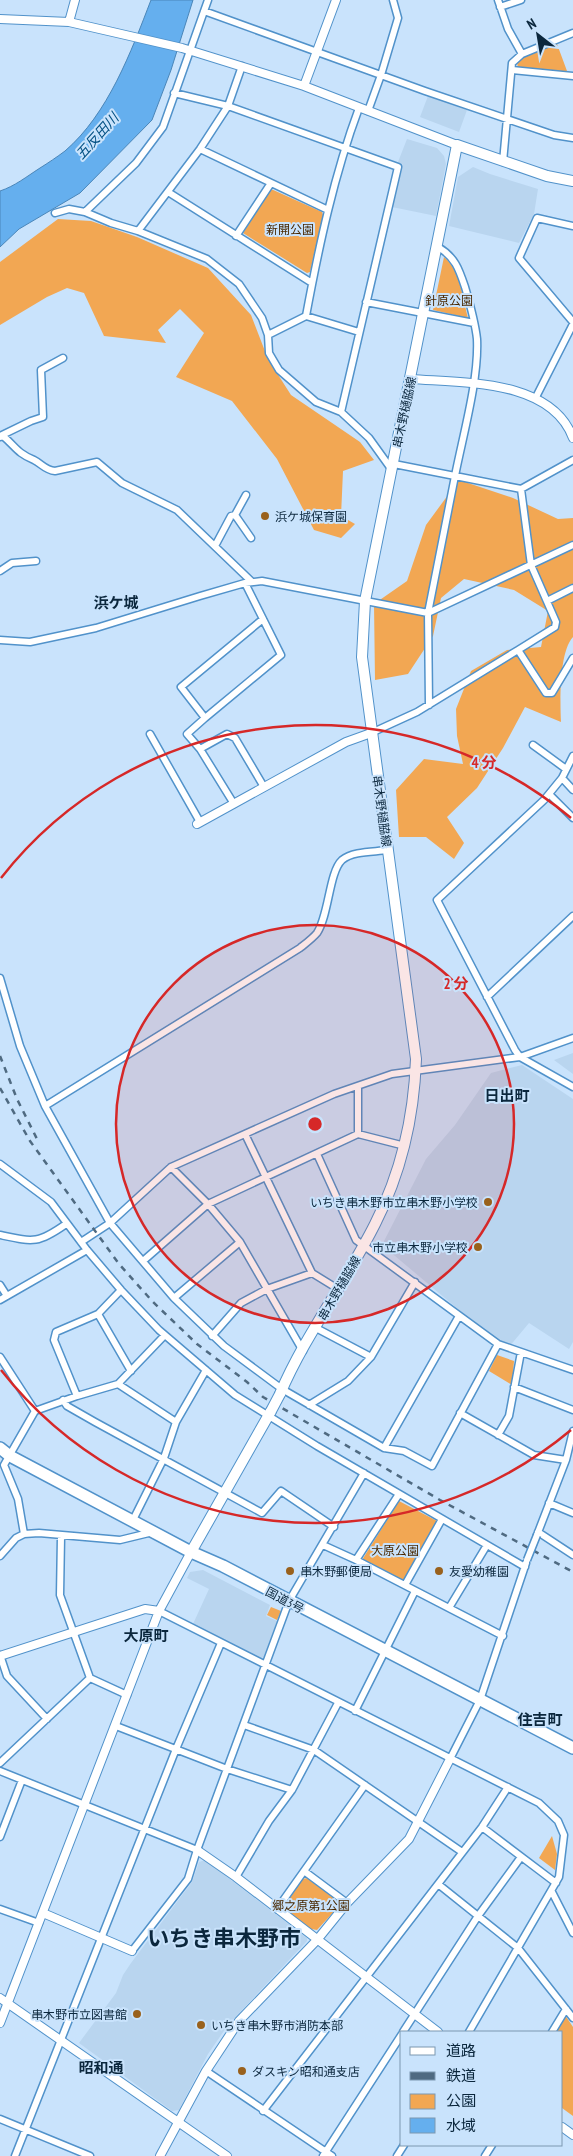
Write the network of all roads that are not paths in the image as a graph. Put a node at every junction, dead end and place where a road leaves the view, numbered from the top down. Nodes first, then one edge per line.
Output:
1 (75, 0) edge
2 (208, 0) edge
3 (336, 0) edge
4 (392, 0) edge
5 (521, 0) edge
6 (499, 4) edge
7 (204, 11) junction
8 (0, 19) edge
9 (68, 22) junction
10 (573, 33) edge
11 (186, 49) junction
12 (316, 52) junction
13 (522, 54) junction
14 (242, 66) junction
15 (512, 70) junction
16 (382, 75) junction
17 (573, 76) edge
18 (304, 86) junction
19 (174, 93) junction
20 (228, 106) junction
21 (359, 108) junction
22 (368, 111) junction
23 (508, 119) junction
24 (573, 138) edge
25 (458, 145) junction
26 (344, 148) junction
27 (200, 149) junction
28 (503, 162) junction
29 (573, 181) edge
30 (271, 183) junction
31 (168, 192) junction
32 (328, 210) junction
33 (85, 212) junction
34 (55, 213) dead end
35 (573, 226) edge
36 (138, 231) junction
37 (236, 236) junction
38 (438, 247) junction
39 (312, 283) junction
40 (366, 302) junction
41 (425, 313) junction
42 (306, 316) junction
43 (474, 323) junction
44 (573, 323) edge
45 (359, 332) junction
46 (268, 335) junction
47 (570, 339) edge
48 (63, 358) dead end
49 (411, 379) junction
50 (473, 384) junction
51 (536, 397) junction
52 (341, 412) junction
53 (0, 437) edge
54 (573, 438) edge
55 (573, 460) edge
56 (393, 467) junction
57 (455, 476) junction
58 (521, 489) junction
59 (246, 495) dead end
60 (235, 515) junction
61 (251, 538) dead end
62 (573, 545) edge
63 (216, 546) junction
64 (36, 561) dead end
65 (531, 565) junction
66 (0, 571) edge
67 (248, 582) junction
68 (573, 588) edge
69 (365, 601) junction
70 (547, 601) junction
71 (428, 613) junction
72 (262, 619) junction
73 (0, 640) edge
74 (518, 650) junction
75 (573, 658) edge
76 (429, 705) junction
77 (205, 718) junction
78 (371, 732) junction
79 (150, 734) dead end
80 (533, 745) dead end
81 (200, 749) junction
82 (573, 756) edge
83 (566, 770) junction
84 (562, 778) junction
85 (264, 787) junction
86 (573, 790) edge
87 (549, 794) junction
88 (234, 804) junction
89 (573, 818) edge
90 (199, 823) joint
91 (387, 850) junction
92 (573, 916) edge
93 (0, 978) edge
94 (487, 997) junction
95 (573, 1038) edge
96 (520, 1057) junction
97 (416, 1070) junction
98 (358, 1086) junction
99 (573, 1087) edge
100 (45, 1106) junction
101 (245, 1134) junction
102 (358, 1134) junction
103 (405, 1146) junction
104 (317, 1154) junction
105 (0, 1164) edge
106 (172, 1167) junction
107 (265, 1177) junction
108 (208, 1204) junction
109 (110, 1222) junction
110 (66, 1224) junction
111 (0, 1235) edge
112 (81, 1242) junction
113 (240, 1242) junction
114 (364, 1244) junction
115 (87, 1250) junction
116 (143, 1261) junction
117 (312, 1273) junction
118 (415, 1282) junction
119 (0, 1284) edge
120 (267, 1289) junction
121 (338, 1289) junction
122 (121, 1290) junction
123 (6, 1296) junction
124 (174, 1298) junction
125 (0, 1300) edge
126 (98, 1314) junction
127 (459, 1316) junction
128 (316, 1328) junction
129 (164, 1336) junction
130 (212, 1336) junction
131 (498, 1344) junction
132 (303, 1351) junction
133 (521, 1352) junction
134 (0, 1357) edge
135 (371, 1358) junction
136 (131, 1370) junction
137 (206, 1370) junction
138 (573, 1370) edge
139 (118, 1384) junction
140 (514, 1387) junction
141 (281, 1392) junction
142 (77, 1396) junction
143 (63, 1400) junction
144 (309, 1405) junction
145 (573, 1410) edge
146 (35, 1411) junction
147 (460, 1413) junction
148 (270, 1414) junction
149 (176, 1422) junction
150 (573, 1431) edge
151 (498, 1435) junction
152 (0, 1448) edge
153 (384, 1448) junction
154 (164, 1458) junction
155 (566, 1460) junction
156 (5, 1463) edge
157 (364, 1473) junction
158 (225, 1493) junction
159 (399, 1494) junction
160 (549, 1503) junction
161 (573, 1513) edge
162 (442, 1519) junction
163 (133, 1520) junction
164 (334, 1527) junction
165 (154, 1532) junction
166 (537, 1533) junction
167 (24, 1534) junction
168 (61, 1537) junction
169 (323, 1545) junction
170 (487, 1545) junction
171 (191, 1552) junction
172 (0, 1554) edge
173 (573, 1555) edge
174 (356, 1560) junction
175 (526, 1563) junction
176 (405, 1586) junction
177 (415, 1590) junction
178 (289, 1601) junction
179 (449, 1608) junction
180 (159, 1611) junction
181 (73, 1632) junction
182 (503, 1636) junction
183 (221, 1643) junction
184 (384, 1652) junction
185 (0, 1655) edge
186 (265, 1665) junction
187 (90, 1678) junction
188 (127, 1694) junction
189 (480, 1700) junction
190 (338, 1703) junction
191 (355, 1711) junction
192 (46, 1719) junction
193 (244, 1725) junction
194 (116, 1726) junction
195 (573, 1748) edge
196 (176, 1749) junction
197 (314, 1750) junction
198 (450, 1759) junction
199 (0, 1763) edge
200 (227, 1769) junction
201 (0, 1771) edge
202 (22, 1780) junction
203 (366, 1785) junction
204 (508, 1787) junction
205 (292, 1790) junction
206 (84, 1805) junction
207 (418, 1820) junction
208 (482, 1827) junction
209 (145, 1830) junction
210 (0, 1837) edge
211 (197, 1850) junction
212 (462, 1852) junction
213 (521, 1857) junction
214 (304, 1872) junction
215 (236, 1877) junction
216 (556, 1883) junction
217 (438, 1884) junction
218 (552, 1892) junction
219 (348, 1903) junction
220 (0, 1909) edge
221 (277, 1909) junction
222 (43, 1913) junction
223 (478, 1916) junction
224 (39, 1923) junction
225 (573, 1933) edge
226 (101, 1938) junction
227 (317, 1940) junction
228 (518, 1948) junction
229 (132, 1951) joint
230 (366, 1977) junction
231 (0, 1998) edge
232 (8, 2003) junction
233 (566, 2009) junction
234 (415, 2014) junction
235 (573, 2018) edge
236 (0, 2023) edge
237 (403, 2031) edge
238 (437, 2031) edge
239 (470, 2031) edge
240 (553, 2031) edge
241 (400, 2036) edge
242 (62, 2040) junction
243 (206, 2071) junction
244 (263, 2111) junction
245 (0, 2119) edge
246 (177, 2122) junction
247 (26, 2129) junction
248 (78, 2154) edge
249 (324, 2154) edge
250 (15, 2156) edge
251 (90, 2156) edge
252 (160, 2156) edge
253 (227, 2156) edge
254 (332, 2156) edge

1 - 9 street
2 - 7 street
3 - 12 street
4 - 16 street
5 - 6 street
6 - 13 street
7 - 11 street
7 - 12 street
8 - 9 street
9 - 11 street
10 - 13 street
11 - 14 street
11 - 19 street
12 - 16 street
12 - 18 street
13 - 15 street
14 - 18 street
14 - 20 street
15 - 17 street
15 - 23 street
16 - 22 street
16 - 23 street
18 - 21 street
19 - 20 street
19 - 33 street
20 - 26 street
20 - 27 street
21 - 22 street
21 - 26 street
22 - 25 street
23 - 24 street
23 - 28 street
25 - 28 main road
25 - 38 main road, 串木野樋脇線
26 - 32 street
26 - 40 street
27 - 30 street
27 - 31 street
28 - 29 main road
30 - 32 street
30 - 37 street
31 - 36 street
31 - 37 street
32 - 39 street
33 - 34 street
33 - 36 street
35 - 44 street
36 - 46 street
37 - 39 street
38 - 41 main road, 串木野樋脇線
38 - 43 street
39 - 42 street
40 - 41 street
40 - 45 street
41 - 43 street
41 - 49 main road, 串木野樋脇線
42 - 45 street
42 - 46 street
43 - 50 street
44 - 47 street
45 - 52 street
46 - 52 street
47 - 51 street
48 - 53 street
49 - 50 street
49 - 56 main road, 串木野樋脇線
50 - 51 street
50 - 57 street
51 - 54 street
52 - 56 street
53 - 63 street
55 - 58 street
56 - 57 street
56 - 69 main road, 串木野樋脇線
57 - 58 street
57 - 71 street
58 - 65 street
59 - 60 street
60 - 61 street
60 - 63 street
62 - 65 street
63 - 67 street
64 - 66 street
65 - 70 street
65 - 71 street
67 - 69 street
67 - 72 street
67 - 73 street
68 - 70 street
69 - 71 street
69 - 78 main road, 串木野樋脇線
70 - 74 street
71 - 76 street
72 - 77 street
72 - 77 street
74 - 75 street
74 - 76 street
76 - 78 street
77 - 81 street
78 - 85 street
78 - 91 main road, 串木野樋脇線
79 - 90 street
80 - 83 street
81 - 85 street
81 - 88 street
82 - 83 street
83 - 84 street
84 - 86 street
84 - 87 street
85 - 88 street
87 - 89 street
87 - 94 street
88 - 90 street
91 - 97 main road, 串木野樋脇線
91 - 100 street
92 - 94 street
93 - 100 street
94 - 96 street
95 - 96 street
96 - 97 street
96 - 99 street
97 - 98 street
97 - 103 main road, 串木野樋脇線
98 - 101 street
98 - 102 street
100 - 109 street
101 - 106 street
101 - 107 street
102 - 103 street
102 - 104 street
103 - 114 main road, 串木野樋脇線
104 - 107 street
104 - 114 street
105 - 110 street
106 - 108 street
106 - 109 street
107 - 108 street
107 - 117 street
108 - 113 street
108 - 116 street
109 - 112 street
109 - 116 street
110 - 111 street
110 - 112 street
112 - 115 street
113 - 120 street
113 - 124 street
114 - 118 street
114 - 121 main road, 串木野樋脇線
115 - 122 street
115 - 123 street
116 - 124 street
117 - 120 street
117 - 121 street
118 - 127 street
118 - 135 street
119 - 123 street
120 - 130 street
120 - 132 street
121 - 128 main road, 串木野樋脇線
122 - 126 street
122 - 129 street
123 - 125 street
124 - 130 street
126 - 136 street
126 - 142 street
127 - 131 street
127 - 153 street
128 - 132 main road, 串木野樋脇線
128 - 135 street
129 - 136 street
129 - 137 street
130 - 141 street
131 - 133 street
131 - 147 street
132 - 141 main road, 串木野樋脇線
133 - 138 street
133 - 140 street
134 - 146 street
135 - 144 street
136 - 139 street
137 - 148 street
137 - 149 street
139 - 142 street
139 - 149 street
140 - 145 street
140 - 151 street
141 - 144 street
141 - 148 main road, 串木野樋脇線, bridge
142 - 143 street
143 - 146 street
143 - 154 street
144 - 153 street
146 - 156 street
147 - 151 street
147 - 153 street
148 - 157 street
148 - 158 main road, 串木野樋脇線
149 - 154 street
150 - 155 street
151 - 155 street
152 - 156 highway, 国道3号
154 - 158 street
154 - 163 street
155 - 160 street
156 - 163 highway, 国道3号
156 - 167 street
157 - 159 street
157 - 164 street
158 - 164 street
158 - 171 main road, 串木野樋脇線
159 - 162 street
159 - 174 street
160 - 161 street
160 - 166 street
162 - 170 street
162 - 176 street
163 - 165 highway, 国道3号
164 - 169 street
165 - 168 street
165 - 171 highway, 国道3号
166 - 173 street
166 - 175 street, bridge
167 - 168 street
167 - 172 street
168 - 181 street
169 - 174 street
169 - 178 street
170 - 175 street
170 - 179 street
171 - 178 highway, 国道3号
171 - 180 street
174 - 176 street
175 - 182 street
176 - 177 street
177 - 179 street
177 - 184 street
178 - 184 highway, 国道3号
178 - 186 street
179 - 182 street
180 - 181 street
180 - 183 street
180 - 188 street
181 - 185 street
181 - 187 street
182 - 189 street
183 - 186 street
183 - 196 street
184 - 189 highway, 国道3号
184 - 191 street
185 - 192 street
186 - 190 street
186 - 193 street
187 - 188 street
187 - 192 street
188 - 194 street
189 - 195 highway, 国道3号
189 - 198 street
190 - 191 street
190 - 197 street
191 - 198 street
192 - 199 street
193 - 197 street
193 - 200 street
194 - 196 street
194 - 206 street
196 - 200 street
196 - 209 street
197 - 203 street
197 - 205 street
198 - 204 street
198 - 207 street
200 - 205 street
200 - 211 street
201 - 202 street
202 - 206 street
202 - 210 street
203 - 207 street
203 - 214 street
204 - 208 street
204 - 216 street
205 - 215 street
206 - 209 street
206 - 222 street
207 - 212 street
207 - 219 street
208 - 212 street
208 - 213 street
209 - 211 street
209 - 226 street
211 - 215 street
211 - 229 street
212 - 217 street
213 - 216 street
213 - 223 street
214 - 219 street
214 - 221 street
215 - 221 street
216 - 218 street
217 - 223 street
217 - 230 street
218 - 225 street
218 - 228 street
219 - 227 street
220 - 224 street
221 - 227 street
222 - 224 street
222 - 226 street
223 - 228 street
223 - 234 street
224 - 232 street
226 - 229 street
226 - 242 street
227 - 230 street
227 - 243 street
228 - 233 street
228 - 239 street
230 - 234 street
230 - 244 street
231 - 232 street
232 - 236 street
232 - 242 street
233 - 235 street
233 - 240 street
234 - 237 street
234 - 238 street
241 - 249 street
242 - 246 street
242 - 247 street
243 - 244 street
243 - 246 street
244 - 249 street
245 - 247 street
246 - 252 street
246 - 253 street
247 - 248 street
247 - 250 street
248 - 251 street
249 - 254 street

